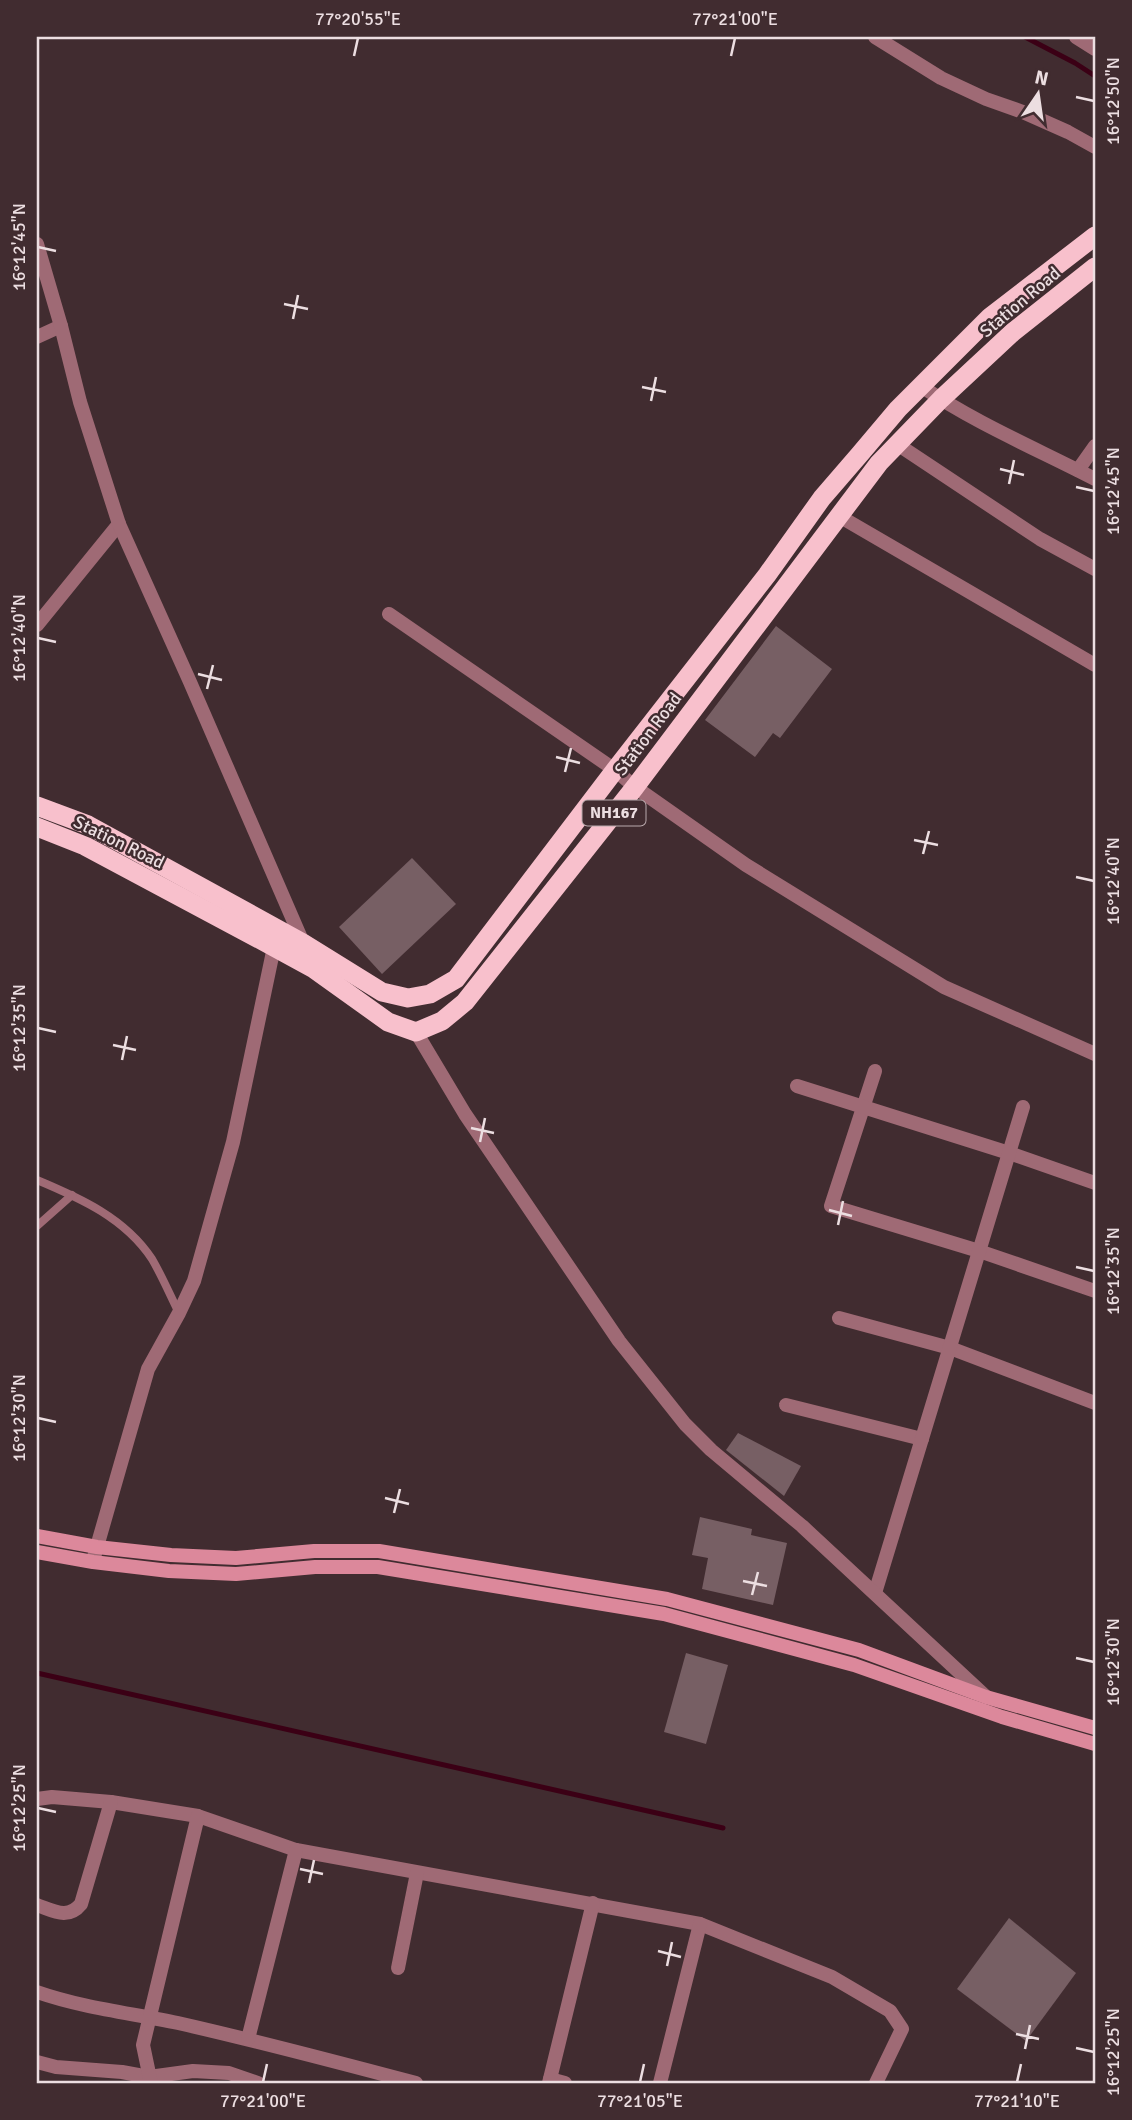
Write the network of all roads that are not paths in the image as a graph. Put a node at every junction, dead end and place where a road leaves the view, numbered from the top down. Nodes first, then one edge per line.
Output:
1 (875, 37) edge
2 (1076, 37) edge
3 (1095, 48) edge
4 (1095, 147) edge
5 (1095, 236) edge
6 (37, 244) edge
7 (1095, 267) edge
8 (61, 326) junction
9 (37, 337) edge
10 (921, 386) junction
11 (941, 399) junction
12 (897, 444) junction
13 (1095, 446) edge
14 (1078, 470) junction
15 (1095, 479) edge
16 (839, 516) junction
17 (119, 524) junction
18 (1095, 569) edge
19 (389, 614) dead end
20 (37, 625) edge
21 (1095, 665) edge
22 (615, 770) junction
23 (635, 787) junction
24 (37, 806) edge
25 (37, 827) edge
26 (303, 943) junction
27 (274, 947) junction
28 (314, 969) junction
29 (416, 1032) junction
30 (1095, 1054) edge
31 (875, 1071) dead end
32 (797, 1086) dead end
33 (863, 1106) junction
34 (1023, 1107) dead end
35 (1009, 1153) junction
36 (37, 1180) edge
37 (1095, 1183) edge
38 (72, 1195) junction
39 (37, 1226) edge
40 (979, 1251) junction
41 (1095, 1291) edge
42 (179, 1313) junction
43 (839, 1318) dead end
44 (950, 1348) junction
45 (1095, 1403) edge
46 (786, 1405) dead end
47 (922, 1439) junction
48 (37, 1536) edge
49 (97, 1547) junction
50 (314, 1551) junction
51 (37, 1552) edge
52 (93, 1562) junction
53 (315, 1567) junction
54 (875, 1593) junction
55 (986, 1697) junction
56 (1002, 1717) junction
57 (1093, 1729) edge
58 (1095, 1744) edge
59 (37, 1799) edge
60 (111, 1802) junction
61 (198, 1816) junction
62 (296, 1850) junction
63 (417, 1873) junction
64 (593, 1903) junction
65 (37, 1905) edge
66 (700, 1924) junction
67 (398, 1968) dead end
68 (37, 1992) edge
69 (151, 2018) junction
70 (248, 2039) junction
71 (37, 2062) edge
72 (150, 2080) edge
73 (555, 2082) edge
74 (258, 2083) edge
75 (416, 2083) edge
76 (660, 2083) edge
77 (876, 2083) edge

1 - 4 street
2 - 3 street
5 - 10 highway, Station Road / NH167
6 - 8 street
7 - 11 highway, Station Road / NH167
8 - 9 street
8 - 17 street
10 - 11 street
10 - 22 highway, Station Road / NH167
11 - 12 highway, Station Road / NH167
11 - 14 street
12 - 16 highway, Station Road / NH167
12 - 18 street
13 - 14 street
14 - 15 street
16 - 21 street
16 - 23 highway, Station Road / NH167
17 - 20 street
17 - 26 street
19 - 22 street
22 - 23 street
22 - 26 highway, Station Road / NH167
23 - 29 highway, Station Road / NH167
23 - 30 street
24 - 26 highway, Station Road / NH167
25 - 27 highway, Station Road
26 - 28 street
27 - 28 highway, Station Road
27 - 42 street
28 - 29 highway, Station Road
29 - 54 street
31 - 33 street
32 - 33 street
33 - 35 street
33 - 40 street
34 - 35 street
35 - 37 street
35 - 40 street
36 - 38 lane
38 - 39 lane
38 - 42 lane
40 - 41 street
40 - 44 street
42 - 49 street
43 - 44 street
44 - 45 street
44 - 47 street
46 - 47 street
47 - 54 street
48 - 49 main road
49 - 50 main road
49 - 52 street
50 - 53 main road
50 - 55 main road
51 - 52 main road
52 - 53 main road
53 - 56 main road
54 - 55 street
55 - 56 street
55 - 57 main road
56 - 58 main road
59 - 60 street
60 - 61 street
60 - 65 street
61 - 62 street
61 - 69 street
62 - 63 street
62 - 70 street
63 - 64 street
63 - 67 street
64 - 66 street
64 - 73 street
66 - 76 street
66 - 77 street
68 - 69 street
69 - 70 street
69 - 72 street
70 - 75 street
71 - 72 street
72 - 74 street

